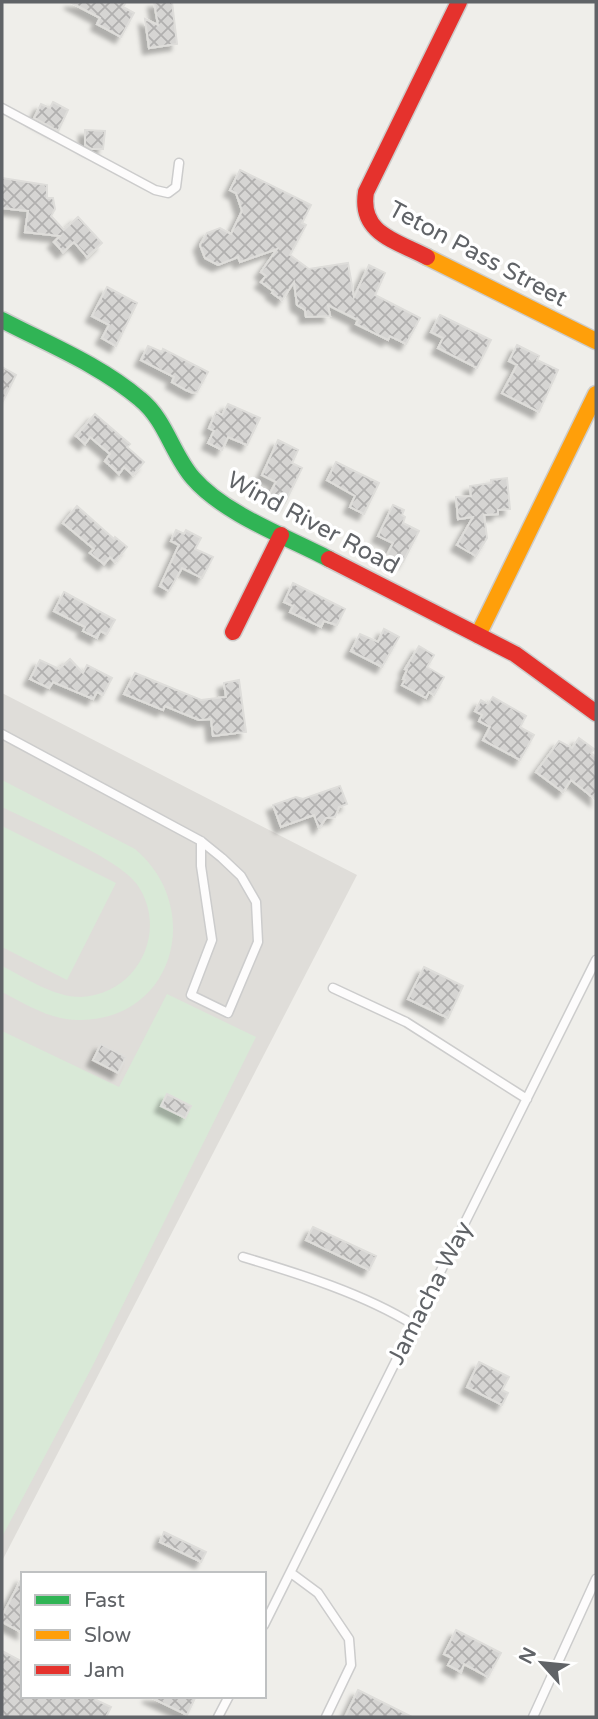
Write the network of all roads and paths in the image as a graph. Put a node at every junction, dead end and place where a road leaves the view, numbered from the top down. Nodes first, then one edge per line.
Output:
1 (459, 2) edge
2 (2, 108) edge
3 (179, 163) dead end
4 (2, 320) edge
5 (596, 341) edge
6 (596, 394) edge
7 (281, 535) junction
8 (233, 632) dead end
9 (478, 635) junction
10 (596, 713) edge
11 (2, 734) edge
12 (201, 841) junction
13 (596, 960) edge
14 (333, 988) dead end
15 (527, 1099) junction
16 (243, 1257) dead end
17 (414, 1325) junction
18 (290, 1573) junction
19 (596, 1579) edge
20 (266, 1622) edge
21 (228, 1698) edge
22 (218, 1717) edge
23 (326, 1717) edge
24 (533, 1717) edge

1 - 5 street, Teton Pass Street
2 - 3 lane
4 - 7 street, Wind River Road
6 - 9 street
7 - 8 street
7 - 9 street, Wind River Road
9 - 10 street, Wind River Road
11 - 12 lane
12 - 12 lane
13 - 15 lane, Jamacha Way
14 - 15 lane
15 - 17 lane, Jamacha Way
16 - 17 lane
17 - 18 lane, Jamacha Way
18 - 20 lane, Jamacha Way
18 - 23 lane
19 - 24 lane
21 - 22 lane

